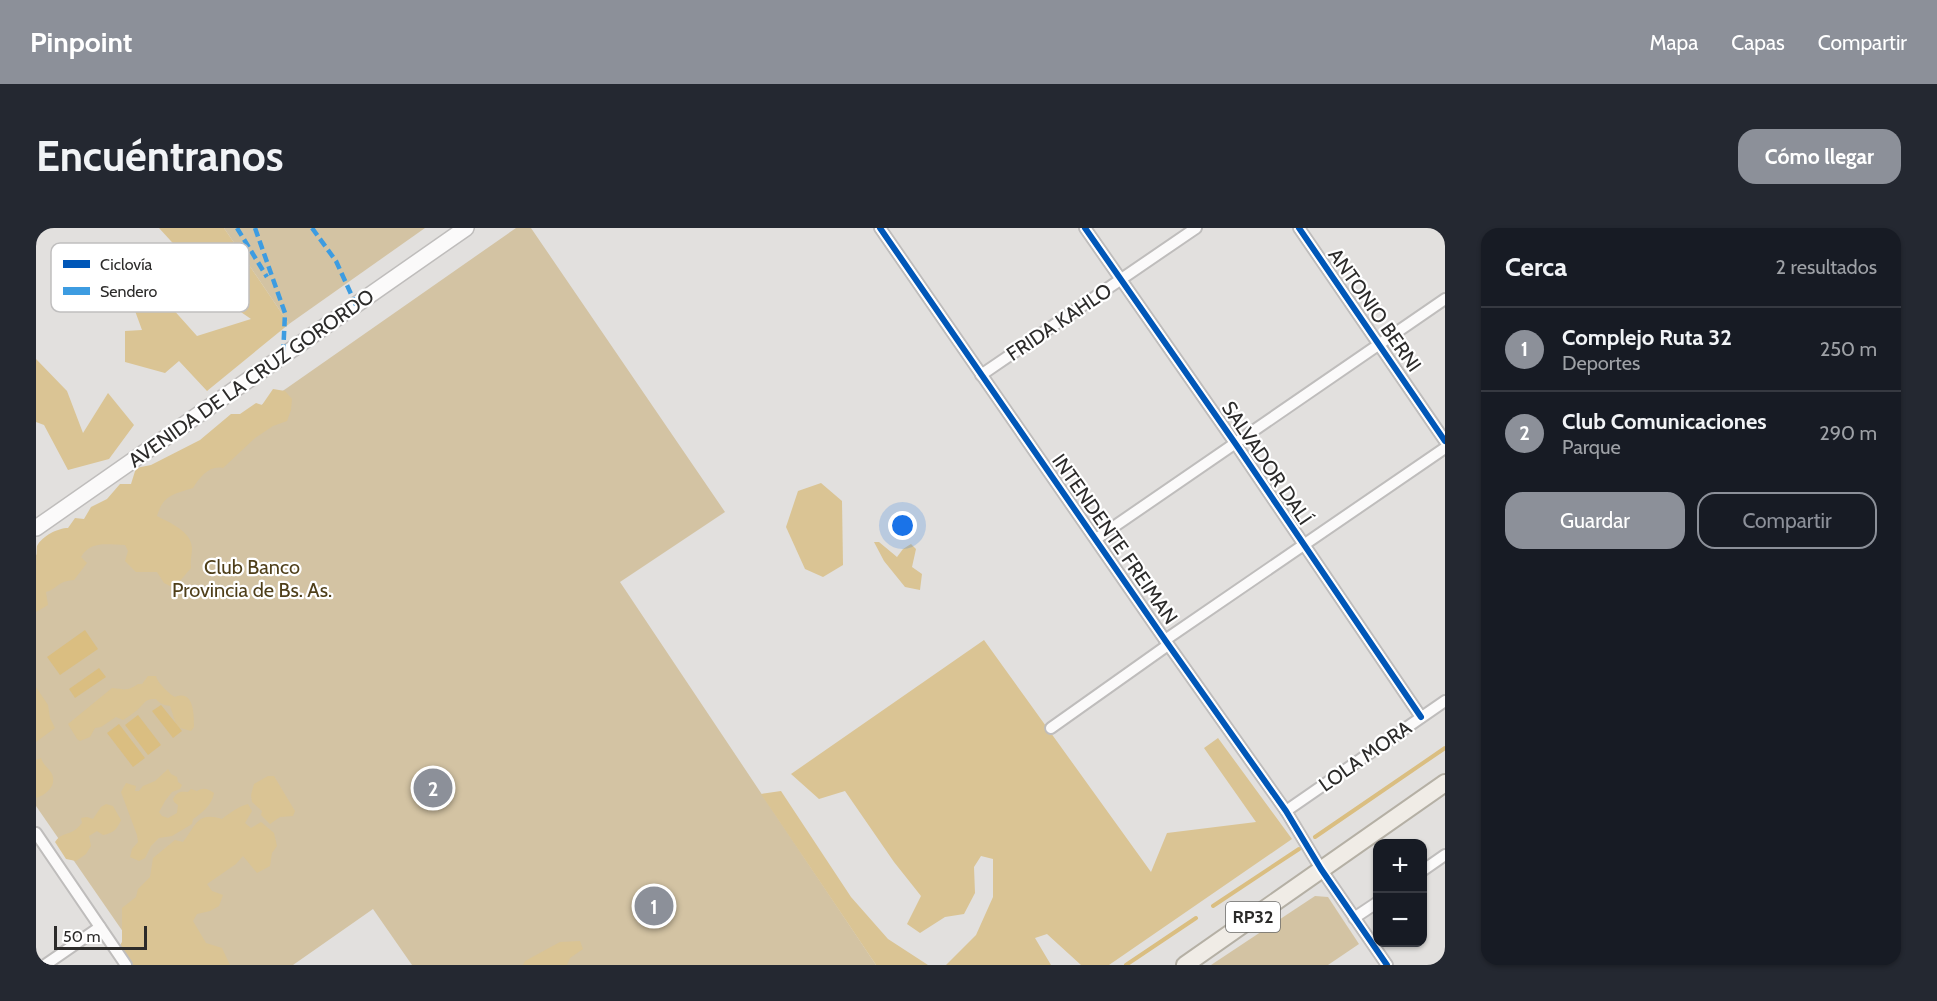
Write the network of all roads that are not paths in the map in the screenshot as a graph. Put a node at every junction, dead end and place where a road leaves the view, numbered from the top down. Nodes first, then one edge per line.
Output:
1 (466, 228) edge
2 (880, 228) edge
3 (1085, 228) edge
4 (1196, 228) edge
5 (1299, 228) edge
6 (1121, 280) junction
7 (1445, 299) edge
8 (1379, 345) junction
9 (981, 375) junction
10 (1445, 441) edge
11 (1235, 443) junction
12 (1445, 448) edge
13 (36, 528) edge
14 (1096, 538) junction
15 (1303, 545) junction
16 (1167, 642) junction
17 (1445, 701) edge
18 (1421, 717) junction
19 (1051, 728) dead end
20 (1445, 783) edge
21 (1286, 811) junction
22 (36, 833) edge
23 (1445, 855) edge
24 (1427, 868) edge
25 (1322, 869) junction
26 (1373, 905) edge
27 (1354, 918) junction
28 (100, 927) junction
29 (45, 965) edge
30 (126, 965) edge
31 (1185, 965) edge
32 (1387, 965) edge

1 - 13 main road, AVENIDA DE LA CRUZ GORORDO
2 - 9 street, INTENDENTE FREIMAN
3 - 6 street, SALVADOR DALÍ
4 - 6 street, FRIDA KAHLO
5 - 8 street, ANTONIO BERNI
6 - 9 street, FRIDA KAHLO
6 - 11 street, SALVADOR DALÍ
7 - 8 street
8 - 10 street, ANTONIO BERNI
8 - 11 street
9 - 14 street, INTENDENTE FREIMAN
11 - 14 street
11 - 15 street, SALVADOR DALÍ
12 - 15 street
14 - 16 street, INTENDENTE FREIMAN
15 - 16 street
15 - 18 street, SALVADOR DALÍ
16 - 19 street
16 - 21 street, INTENDENTE FREIMAN
17 - 18 street, LOLA MORA
18 - 21 street, LOLA MORA
20 - 25 main road, RP32
21 - 25 street, INTENDENTE FREIMAN
22 - 28 street
23 - 24 street
25 - 27 street, INTENDENTE FREIMAN
25 - 31 main road, RP32
26 - 27 street
27 - 32 street, INTENDENTE FREIMAN
28 - 29 street
28 - 30 street

